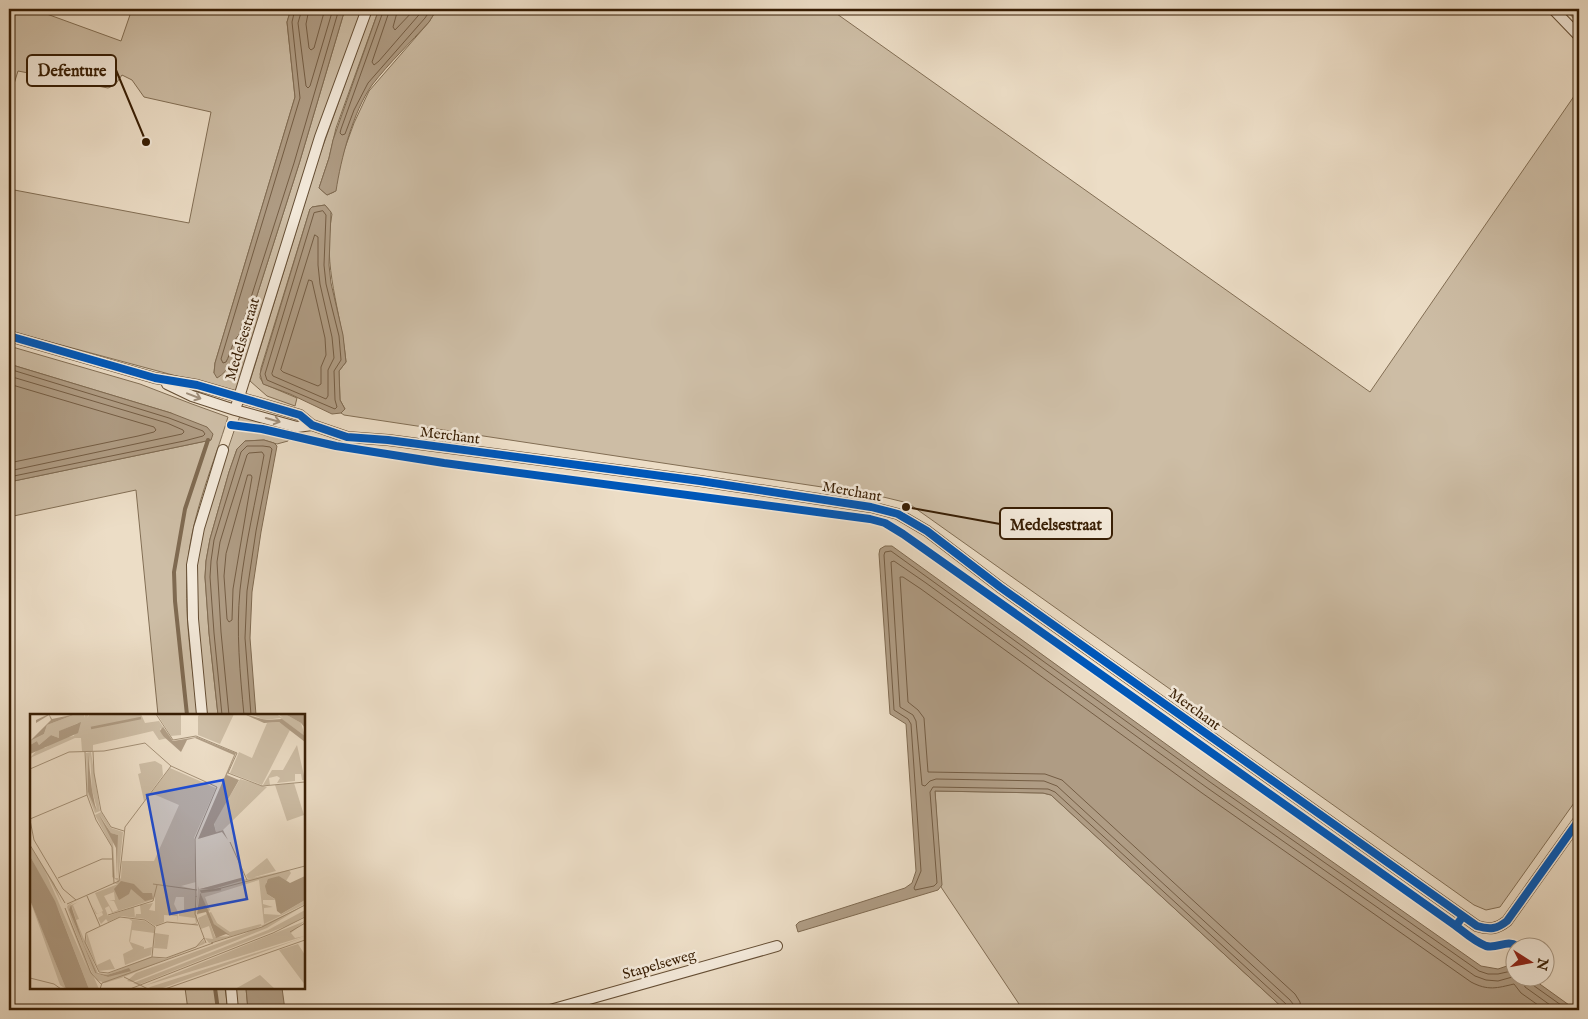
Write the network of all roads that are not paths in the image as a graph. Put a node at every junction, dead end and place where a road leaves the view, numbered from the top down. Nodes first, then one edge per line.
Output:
1 (367, 9) edge
2 (1553, 9) edge
3 (1579, 36) edge
4 (9, 336) edge
5 (155, 378) junction
6 (239, 398) junction
7 (235, 410) junction
8 (312, 425) junction
9 (223, 450) dead end
10 (202, 714) edge
11 (1579, 820) edge
12 (777, 946) dead end
13 (231, 989) edge
14 (233, 1010) edge
15 (550, 1010) edge

1 - 6 street, Medelsestraat
2 - 3 street
4 - 5 street
5 - 6 street, Merchant
5 -> 7 street, Merchant
6 - 7 street, Medelsestraat
6 - 8 street, Merchant
7 -> 8 street, Merchant
8 - 11 street, Merchant
9 - 10 street
12 - 15 street, Stapelseweg
13 - 14 street

